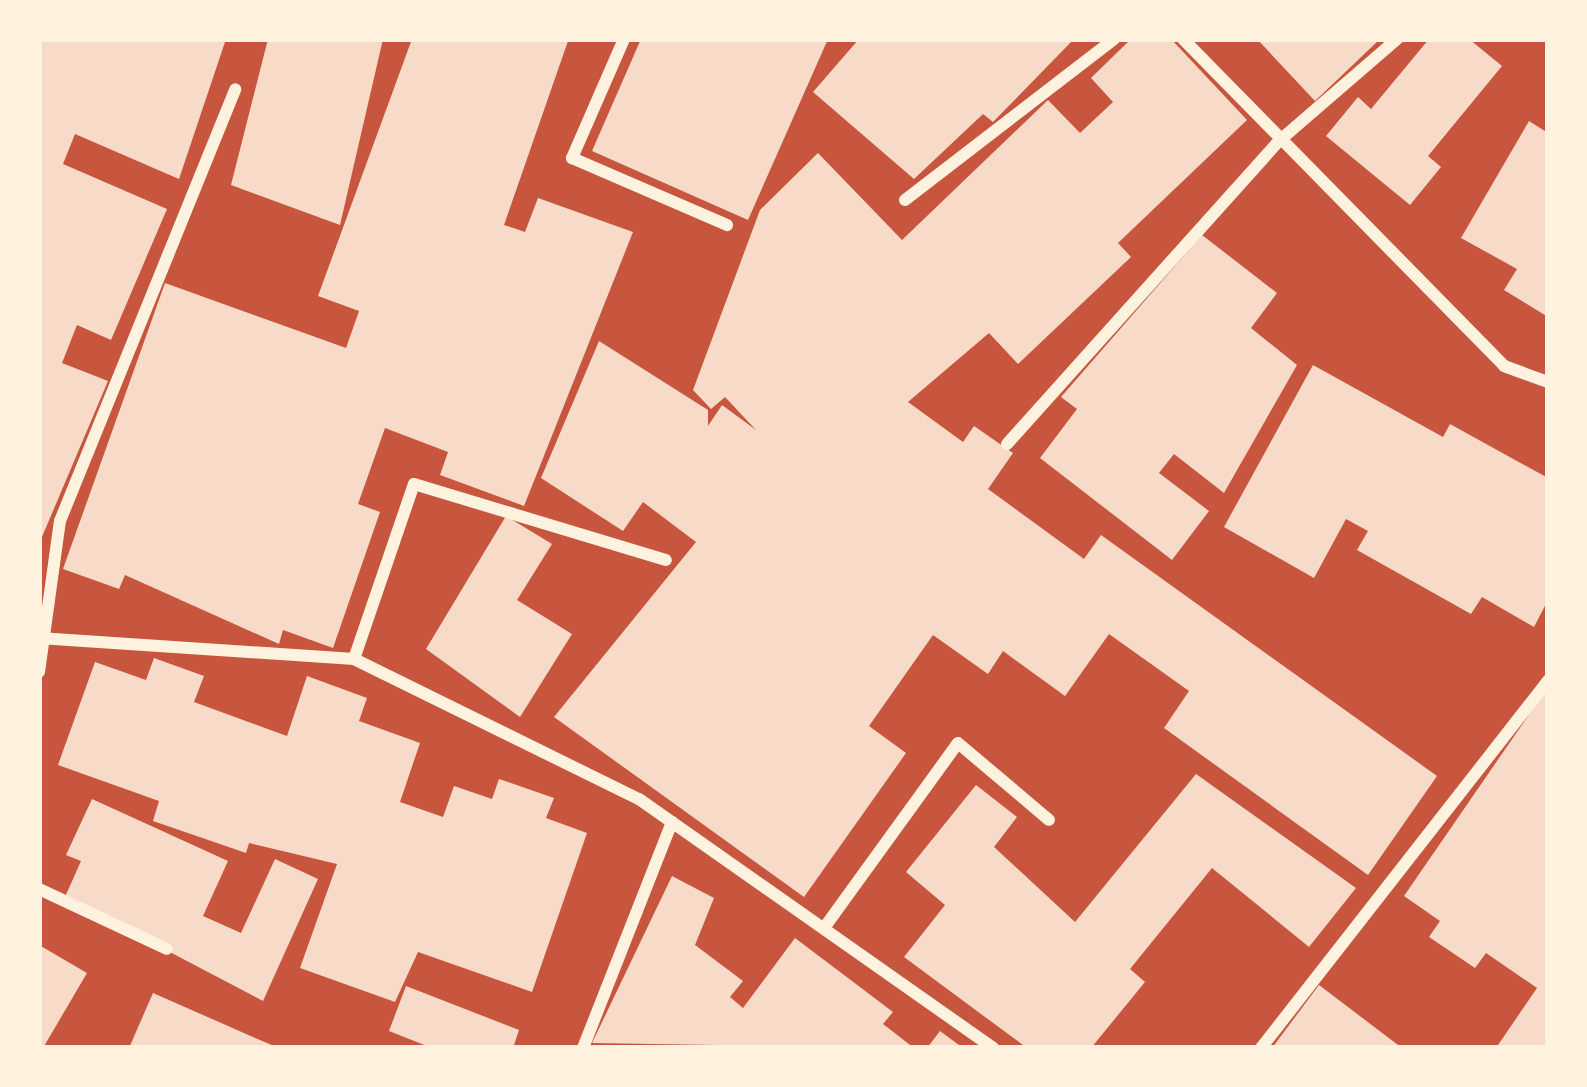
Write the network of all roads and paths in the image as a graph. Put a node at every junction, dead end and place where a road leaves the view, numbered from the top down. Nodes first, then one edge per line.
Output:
1 (624, 39) edge
2 (1114, 39) edge
3 (1183, 39) edge
4 (1397, 39) edge
5 (235, 88) dead end
6 (1279, 141) junction
7 (905, 200) dead end
8 (727, 225) dead end
9 (1548, 382) edge
10 (1007, 444) dead end
11 (666, 560) dead end
12 (44, 642) edge
13 (354, 658) junction
14 (39, 672) edge
15 (1548, 680) edge
16 (1049, 820) dead end
17 (672, 821) junction
18 (39, 889) edge
19 (824, 928) junction
20 (167, 949) dead end
21 (584, 1048) edge
22 (993, 1048) edge
23 (1261, 1048) edge

1 - 8 street
2 - 7 street
3 - 6 street
4 - 6 street
5 - 12 street
6 - 9 street
6 - 10 street
11 - 13 street
12 - 13 street
12 - 14 street
13 - 17 street
15 - 23 street
16 - 19 street
17 - 19 street
17 - 21 street
18 - 20 street
19 - 22 street

